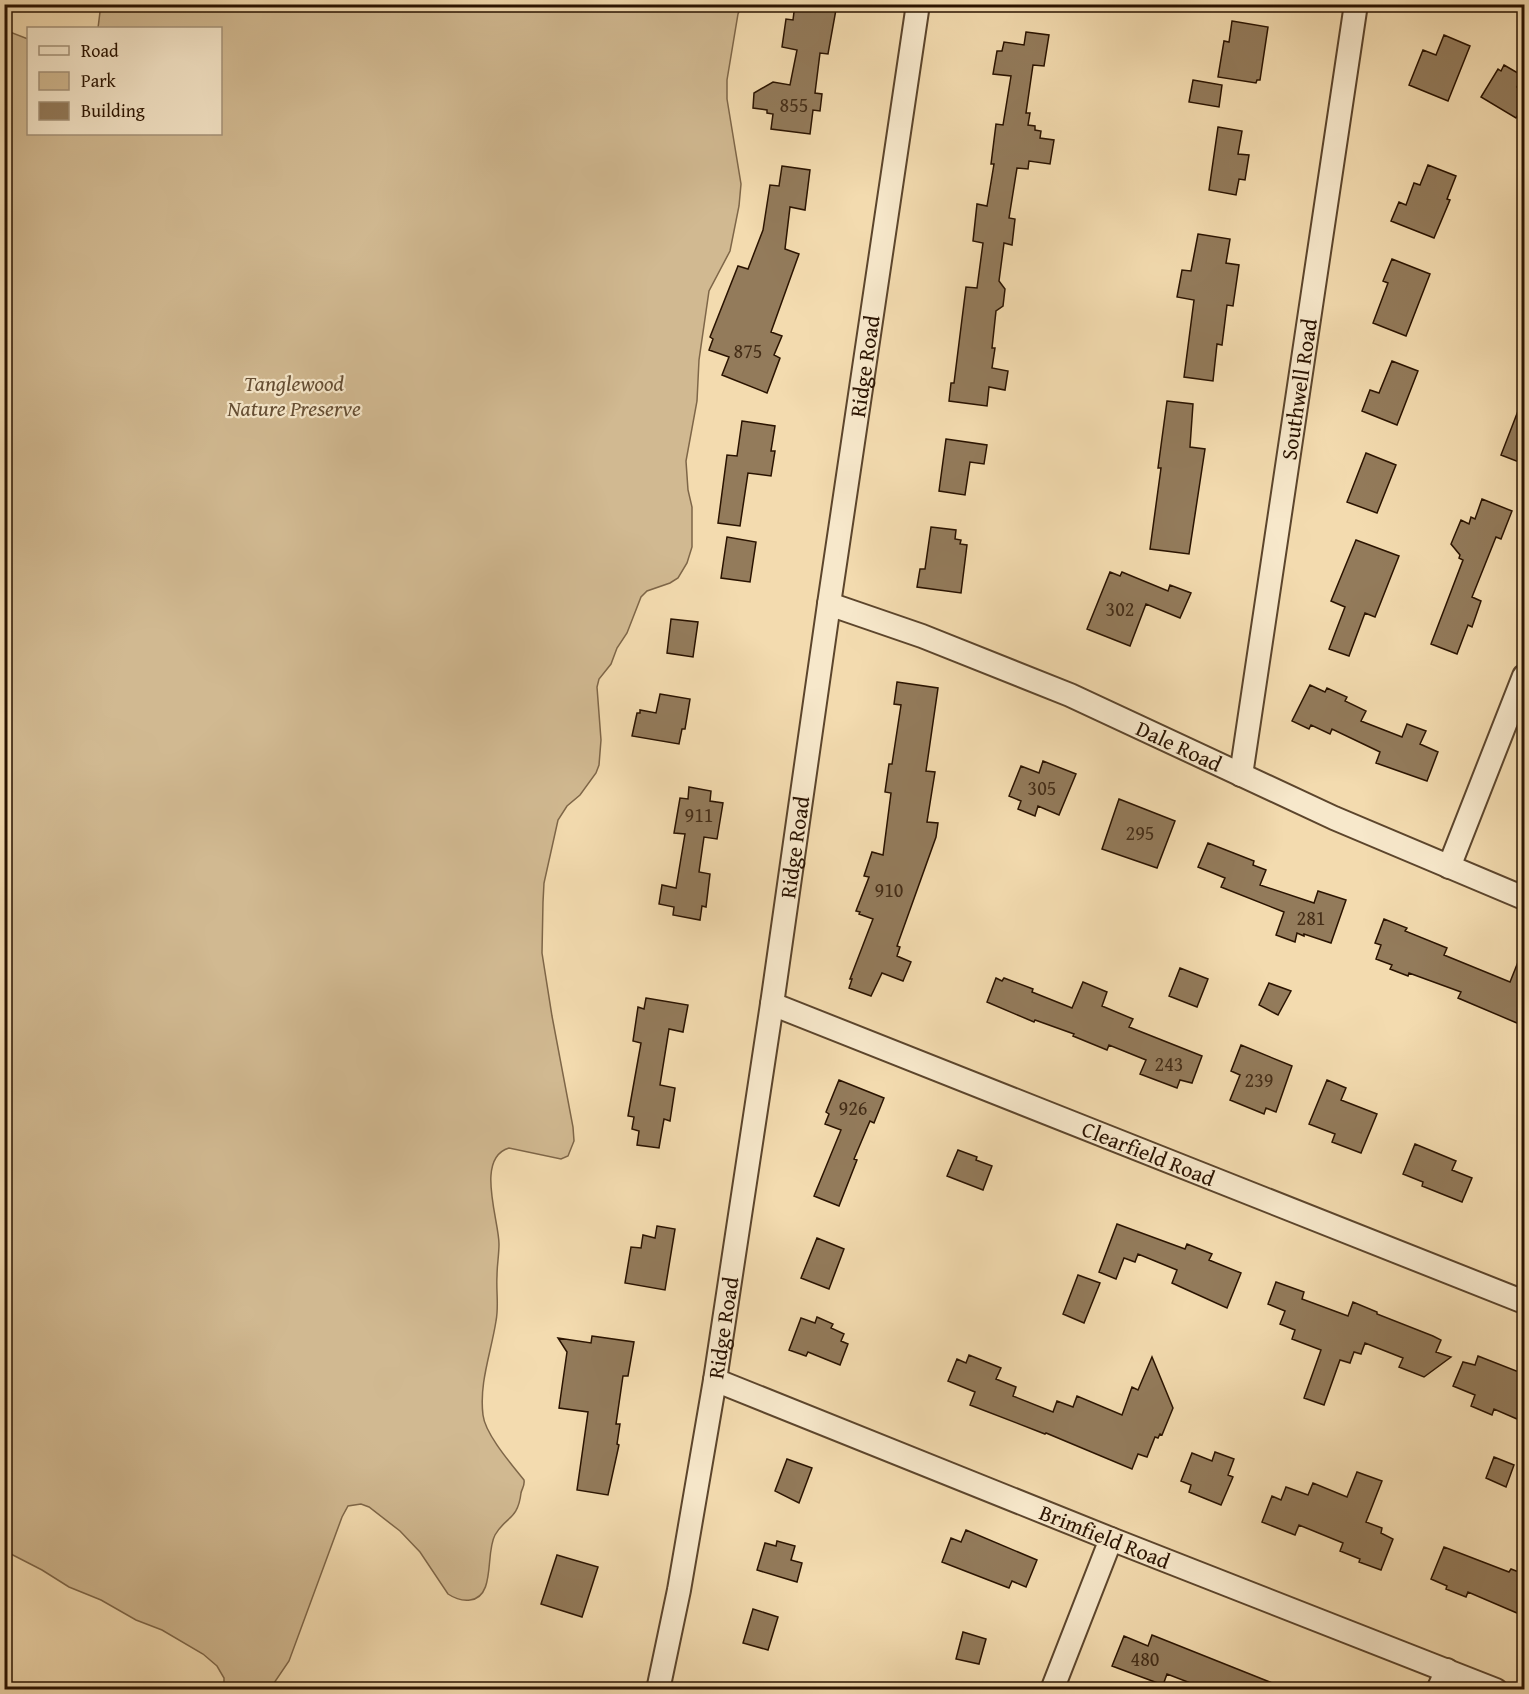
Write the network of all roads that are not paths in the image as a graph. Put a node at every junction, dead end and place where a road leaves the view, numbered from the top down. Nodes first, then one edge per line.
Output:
1 (918, 4) edge
2 (1356, 4) edge
3 (828, 604) junction
4 (1524, 676) edge
5 (1241, 775) junction
6 (1449, 867) junction
7 (1524, 898) edge
8 (772, 1004) junction
9 (1524, 1302) edge
10 (715, 1380) junction
11 (1111, 1539) junction
12 (1443, 1680) edge
13 (658, 1689) edge
14 (1052, 1689) edge
15 (1496, 1689) edge

1 - 3 street, Ridge Road
2 - 5 street, Southwell Road
3 - 5 street, Dale Road
3 - 8 street, Ridge Road
4 - 6 street
5 - 6 street, Dale Road
6 - 7 street, Dale Road
8 - 9 street, Clearfield Road
8 - 10 street, Ridge Road
10 - 11 street, Brimfield Road
10 - 13 street, Ridge Road
11 - 12 street, Brimfield Road
11 - 14 street
12 - 15 street, Brimfield Road

